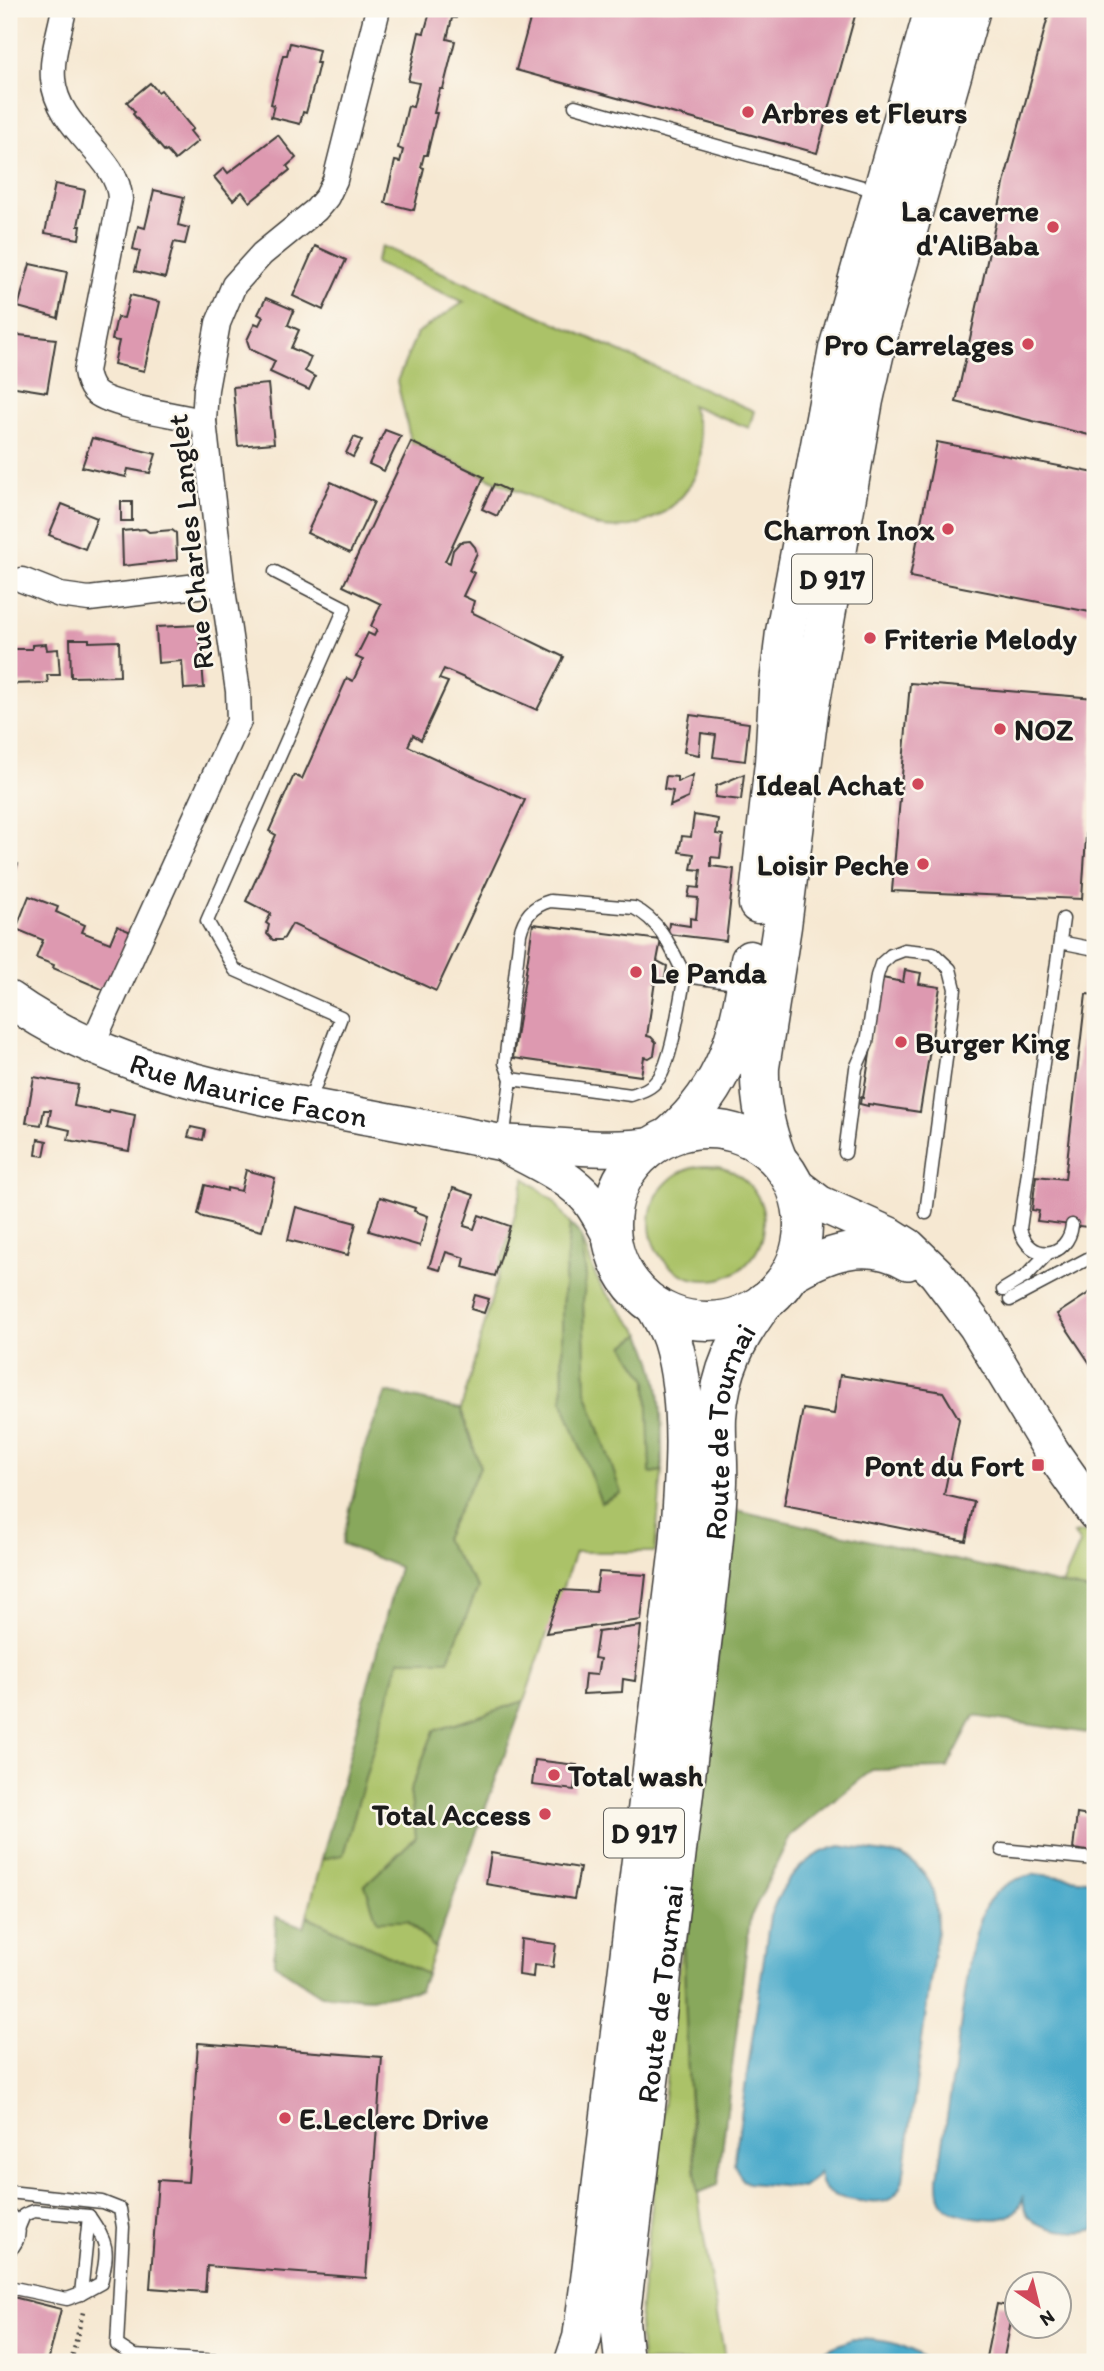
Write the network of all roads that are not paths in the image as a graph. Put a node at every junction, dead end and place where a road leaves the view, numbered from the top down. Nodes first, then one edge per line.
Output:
1 (64, 9) edge
2 (378, 9) edge
3 (934, 9) edge
4 (971, 9) edge
5 (575, 106) dead end
6 (881, 192) junction
7 (204, 421) junction
8 (275, 572) dead end
9 (22, 580) dead end
10 (222, 583) junction
11 (774, 880) dead end
12 (771, 905) dead end
13 (1063, 919) dead end
14 (1060, 942) junction
15 (1095, 949) edge
16 (755, 970) junction
17 (685, 976) junction
18 (9, 999) edge
19 (91, 1047) junction
20 (511, 1079) junction
21 (747, 1088) dead end
22 (308, 1105) junction
23 (663, 1140) junction
24 (503, 1143) junction
25 (770, 1152) junction
26 (845, 1153) dead end
27 (926, 1213) dead end
28 (1072, 1226) dead end
29 (612, 1239) junction
30 (1048, 1253) junction
31 (1095, 1255) edge
32 (957, 1300) junction
33 (655, 1306) junction
34 (755, 1306) junction
35 (706, 1395) dead end
36 (704, 1440) dead end
37 (1095, 1513) edge
38 (702, 1525) dead end
39 (698, 1564) dead end
40 (1002, 1850) dead end
41 (1095, 1859) edge
42 (9, 2192) edge
43 (9, 2213) edge
44 (89, 2216) junction
45 (19, 2227) junction
46 (9, 2250) edge
47 (615, 2256) dead end
48 (611, 2282) dead end
49 (9, 2287) edge
50 (79, 2295) junction
51 (237, 2362) edge
52 (575, 2362) edge
53 (624, 2362) edge

1 - 7 street
2 - 7 street, Rue Charles Langlet
3 - 6 main road, D 917
4 - 25 main road, D 917
5 - 6 lane
6 - 16 main road, D 917
7 - 10 street, Rue Charles Langlet
8 - 22 lane
9 - 10 street
10 - 19 street, Rue Charles Langlet
11 - 12 lane
13 - 14 lane
14 - 15 lane
14 - 30 lane
16 - 17 lane
16 - 21 lane
16 - 23 main road, D 917
17 - 20 lane
17 - 20 lane
18 - 19 street, Rue Maurice Facon
19 - 22 street, Rue Maurice Facon
20 - 24 lane
22 - 24 street, Rue Maurice Facon
23 - 24 street, Rue Maurice Facon
23 - 25 main road
23 - 29 main road
24 - 29 street, Rue Maurice Facon
25 - 32 street
25 - 34 main road
26 - 27 lane
28 - 30 lane
29 - 33 main road
30 - 31 lane
32 - 34 street
32 - 37 street
33 - 34 main road
33 - 52 main road, Route de Tournai / D 917
34 - 53 main road, Route de Tournai / D 917
35 - 36 lane
38 - 39 lane
40 - 41 lane
42 - 51 lane
43 - 45 lane
44 - 45 lane
44 - 50 lane
44 - 50 lane
45 - 46 lane
47 - 48 lane
49 - 50 lane

